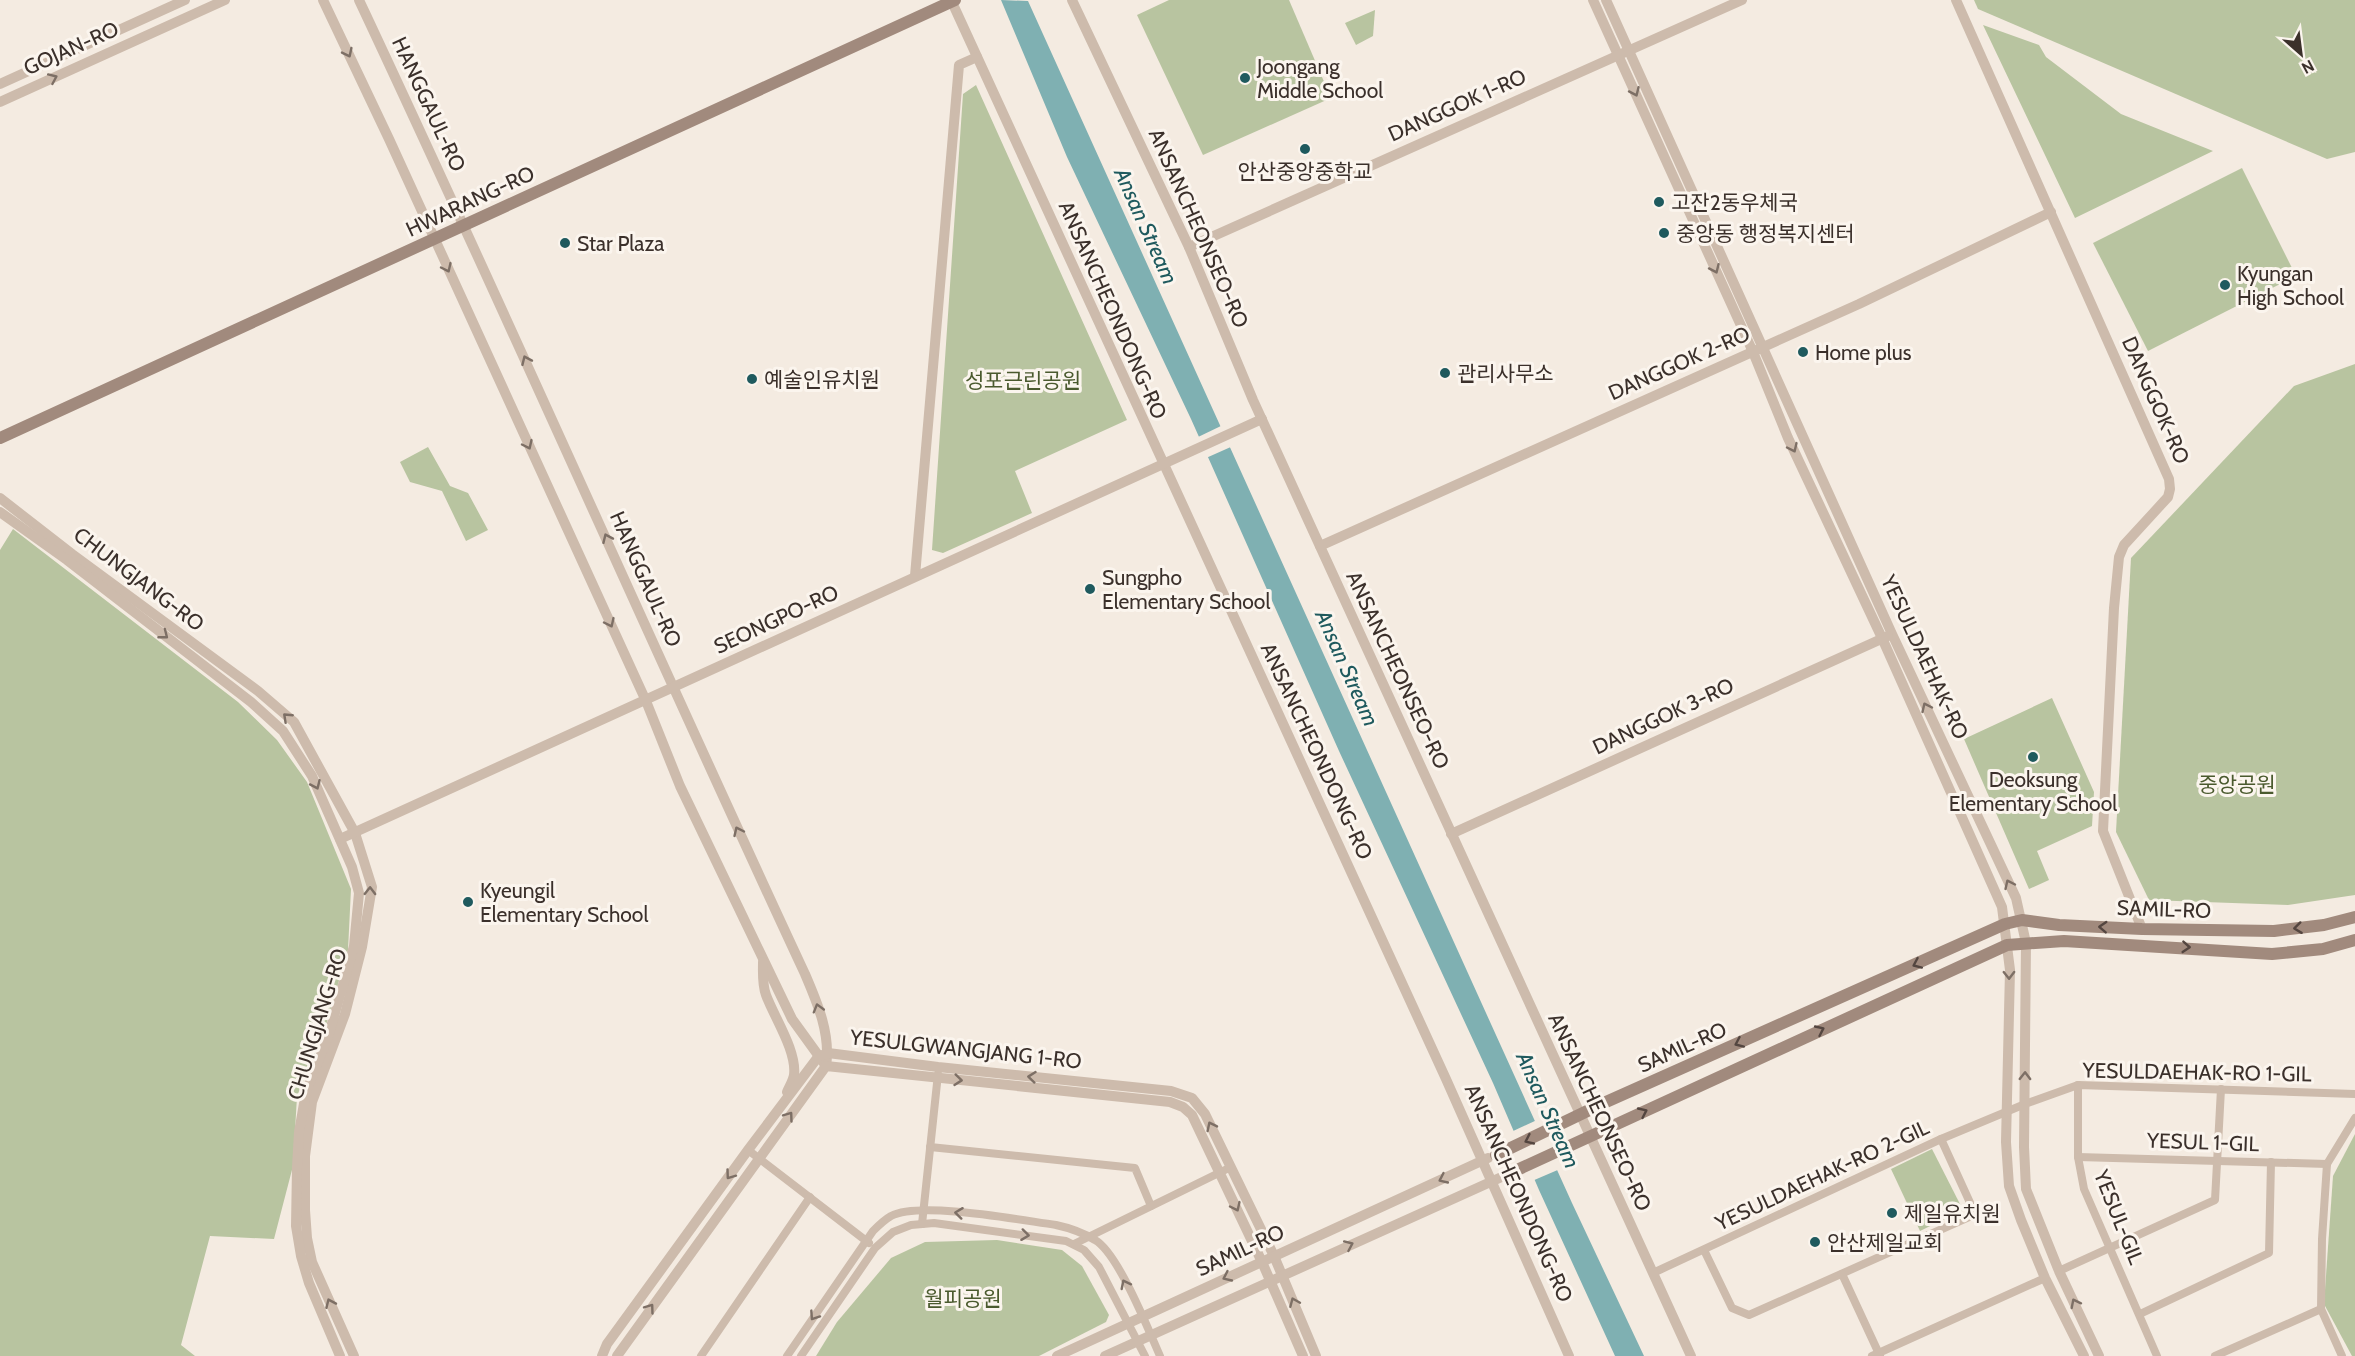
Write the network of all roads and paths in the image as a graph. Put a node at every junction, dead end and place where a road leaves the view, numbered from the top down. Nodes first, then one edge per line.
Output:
1 (185, 0) edge
2 (225, 0) edge
3 (323, 0) edge
4 (359, 0) edge
5 (1072, 0) edge
6 (1593, 0) edge
7 (1606, 0) edge
8 (1742, 0) edge
9 (1956, 0) edge
10 (953, 1) edge
11 (1623, 53) junction
12 (977, 57) junction
13 (0, 84) edge
14 (0, 102) edge
15 (2051, 212) junction
16 (465, 225) junction
17 (434, 239) junction
18 (1189, 247) junction
19 (1758, 349) junction
20 (1262, 419) junction
21 (0, 438) edge
22 (1162, 464) junction
23 (0, 498) edge
24 (0, 512) edge
25 (1320, 546) junction
26 (915, 576) junction
27 (1887, 636) junction
28 (673, 689) junction
29 (646, 701) junction
30 (355, 833) junction
31 (1451, 834) junction
32 (340, 839) junction
33 (2355, 917) edge
34 (2022, 920) junction
35 (2005, 924) junction
36 (2142, 929) junction
37 (2355, 940) edge
38 (2026, 943) junction
39 (2007, 945) junction
40 (763, 959) junction
41 (824, 1059) junction
42 (938, 1072) junction
43 (2078, 1084) junction
44 (2221, 1089) junction
45 (2355, 1094) edge
46 (2025, 1104) junction
47 (778, 1110) junction
48 (2007, 1112) junction
49 (1580, 1114) junction
50 (2355, 1118) edge
51 (1589, 1136) junction
52 (1941, 1139) junction
53 (930, 1147) junction
54 (748, 1150) junction
55 (1496, 1155) joint
56 (2078, 1157) junction
57 (758, 1158) junction
58 (1483, 1160) junction
59 (2218, 1160) junction
60 (2271, 1162) junction
61 (2327, 1164) junction
62 (1231, 1167) junction
63 (1220, 1173) junction
64 (1506, 1175) joint
65 (1491, 1182) junction
66 (810, 1197) junction
67 (1151, 1206) junction
68 (923, 1210) junction
69 (922, 1224) junction
70 (1088, 1237) junction
71 (866, 1241) junction
72 (1074, 1244) junction
73 (2109, 1246) junction
74 (875, 1248) junction
75 (1704, 1250) junction
76 (1274, 1256) junction
77 (1262, 1262) junction
78 (2059, 1271) junction
79 (1653, 1274) junction
80 (1842, 1274) junction
81 (1282, 1275) junction
82 (2045, 1278) junction
83 (1270, 1280) junction
84 (2321, 1309) junction
85 (2140, 1314) junction
86 (1142, 1317) junction
87 (1129, 1323) junction
88 (1150, 1335) junction
89 (1138, 1341) junction
90 (1877, 1355) edge
91 (340, 1356) edge
92 (354, 1356) edge
93 (602, 1356) edge
94 (616, 1356) edge
95 (700, 1356) edge
96 (787, 1356) edge
97 (801, 1356) edge
98 (1057, 1356) edge
99 (1105, 1356) edge
100 (1145, 1356) edge
101 (1160, 1356) edge
102 (1303, 1356) edge
103 (1316, 1356) edge
104 (1569, 1356) edge
105 (1691, 1356) edge
106 (2084, 1356) edge
107 (2099, 1356) edge
108 (2157, 1356) edge
109 (2215, 1356) edge
110 (2342, 1356) edge

1 - 13 street, GOJAN-RO
14 -> 2 street, GOJAN-RO
3 -> 17 street
4 - 16 street, HANGGAUL-RO
5 - 18 street, ANSANCHEONSEO-RO
6 - 11 street, YESULDAEHAK-RO
7 - 11 street, YESULDAEHAK-RO
8 - 11 street, DANGGOK 1-RO
9 - 15 street, DANGGOK-RO
10 - 12 street, ANSANCHEONDONG-RO
10 - 16 main road, HWARANG-RO
11 - 18 street, DANGGOK 1-RO
11 - 19 street, YESULDAEHAK-RO
12 - 22 street, ANSANCHEONDONG-RO
12 - 26 street
15 - 19 street, DANGGOK 2-RO
15 - 36 street, DANGGOK-RO
16 - 17 main road, HWARANG-RO
28 -> 16 street, HANGGAUL-RO
17 - 21 main road, HWARANG-RO
17 -> 29 street
18 - 20 street, ANSANCHEONSEO-RO
19 - 25 street, DANGGOK 2-RO
19 - 27 street, YESULDAEHAK-RO
20 - 22 street, SEONGPO-RO
20 - 25 street, ANSANCHEONSEO-RO
22 - 26 street, SEONGPO-RO
22 - 58 street, ANSANCHEONDONG-RO
30 -> 23 street, CHUNGJANG-RO
24 -> 32 street, CHUNGJANG-RO
25 - 31 street, ANSANCHEONSEO-RO
26 - 28 street, SEONGPO-RO
27 - 31 street, DANGGOK 3-RO
34 -> 27 street, YESULDAEHAK-RO
27 - 35 street, YESULDAEHAK-RO
28 - 29 street, SEONGPO-RO
41 -> 28 street, HANGGAUL-RO
29 - 30 street, SEONGPO-RO
29 - 40 street
30 - 32 street, SEONGPO-RO
92 -> 30 street, CHUNGJANG-RO
31 - 49 street, ANSANCHEONSEO-RO
32 - 91 street, CHUNGJANG-RO
33 -> 36 main road, SAMIL-RO
34 - 35 main road, SAMIL-RO
36 -> 34 main road, SAMIL-RO
34 - 38 street, YESULDAEHAK-RO
35 - 39 street, YESULDAEHAK-RO
35 -> 49 main road, SAMIL-RO
38 -> 37 main road, SAMIL-RO
38 - 39 main road, SAMIL-RO
46 -> 38 street, YESULDAEHAK-RO
39 -> 48 street, YESULDAEHAK-RO
51 -> 39 main road, SAMIL-RO
40 - 41 street
40 - 47 street
41 - 42 street, YESULGWANGJANG 1-RO
41 - 47 street
57 -> 41 street, YESULGWANGJANG 1-RO
42 - 53 street
62 -> 42 street, YESULGWANGJANG 1-RO
42 -> 63 street, YESULGWANGJANG 1-RO
43 - 44 street, YESULDAEHAK-RO 1-GIL
43 - 46 street, YESULDAEHAK-RO 1-GIL
43 - 56 street, YESUL-GIL
44 - 45 street, YESULDAEHAK-RO 1-GIL
44 - 59 street
46 - 48 street, YESULDAEHAK-RO 1-GIL
46 - 78 street, YESULDAEHAK-RO
47 - 54 street
48 - 52 street, YESULDAEHAK-RO 2-GIL
48 - 82 street, YESULDAEHAK-RO
49 - 51 street, ANSANCHEONSEO-RO
49 -> 55 main road, SAMIL-RO
50 - 61 street
51 - 64 main road, SAMIL-RO
51 - 79 street, ANSANCHEONSEO-RO
52 - 75 street, YESULDAEHAK-RO 2-GIL
52 - 80 street, YESULDAEHAK-RO 2-GIL
53 - 67 street
53 - 68 street
54 - 57 street
54 -> 93 street
55 - 58 street, SAMIL-RO
56 - 59 street, YESUL 1-GIL
56 - 73 street, YESUL-GIL
57 - 66 street
94 -> 57 street, YESULGWANGJANG 1-RO
58 - 65 street, ANSANCHEONDONG-RO
58 -> 76 street, SAMIL-RO
59 - 60 street, YESUL 1-GIL
59 - 73 street
60 - 61 street, YESUL 1-GIL
60 - 85 street
61 - 84 street
62 - 63 street
62 - 76 street, YESULGWANGJANG 1-RO
63 - 67 street
63 -> 77 street, YESULGWANGJANG 1-RO
64 - 65 street, SAMIL-RO
81 -> 65 street, SAMIL-RO
65 - 104 street, ANSANCHEONDONG-RO
66 - 71 street
66 - 95 street
67 - 70 street
68 - 69 street
70 -> 68 street
68 - 71 street
69 -> 72 street
69 - 74 street
70 - 72 street
86 -> 70 street
71 - 74 street
71 -> 96 street
72 - 87 street
73 - 78 street
73 - 85 street, YESUL-GIL
74 - 97 street
75 - 79 street, YESULDAEHAK-RO 2-GIL
75 - 80 street, YESULDAEHAK-RO 2-GIL
76 - 77 street, SAMIL-RO
76 - 81 street, YESULGWANGJANG 1-RO
77 - 83 street, YESULGWANGJANG 1-RO
77 -> 86 street, SAMIL-RO
107 -> 78 street, YESULDAEHAK-RO
79 - 105 street, ANSANCHEONSEO-RO
80 - 90 street
81 - 83 street, SAMIL-RO
103 -> 81 street, YESULGWANGJANG 1-RO
82 - 90 street
82 - 106 street, YESULDAEHAK-RO
83 - 88 street, SAMIL-RO
83 - 102 street, YESULGWANGJANG 1-RO
84 - 109 street
84 - 110 street
85 - 108 street, YESUL-GIL
86 - 87 street, SAMIL-RO
86 - 88 street
87 - 89 street
87 - 98 street, SAMIL-RO
88 - 89 street, SAMIL-RO
88 - 101 street
89 - 99 street, SAMIL-RO
89 - 100 street

